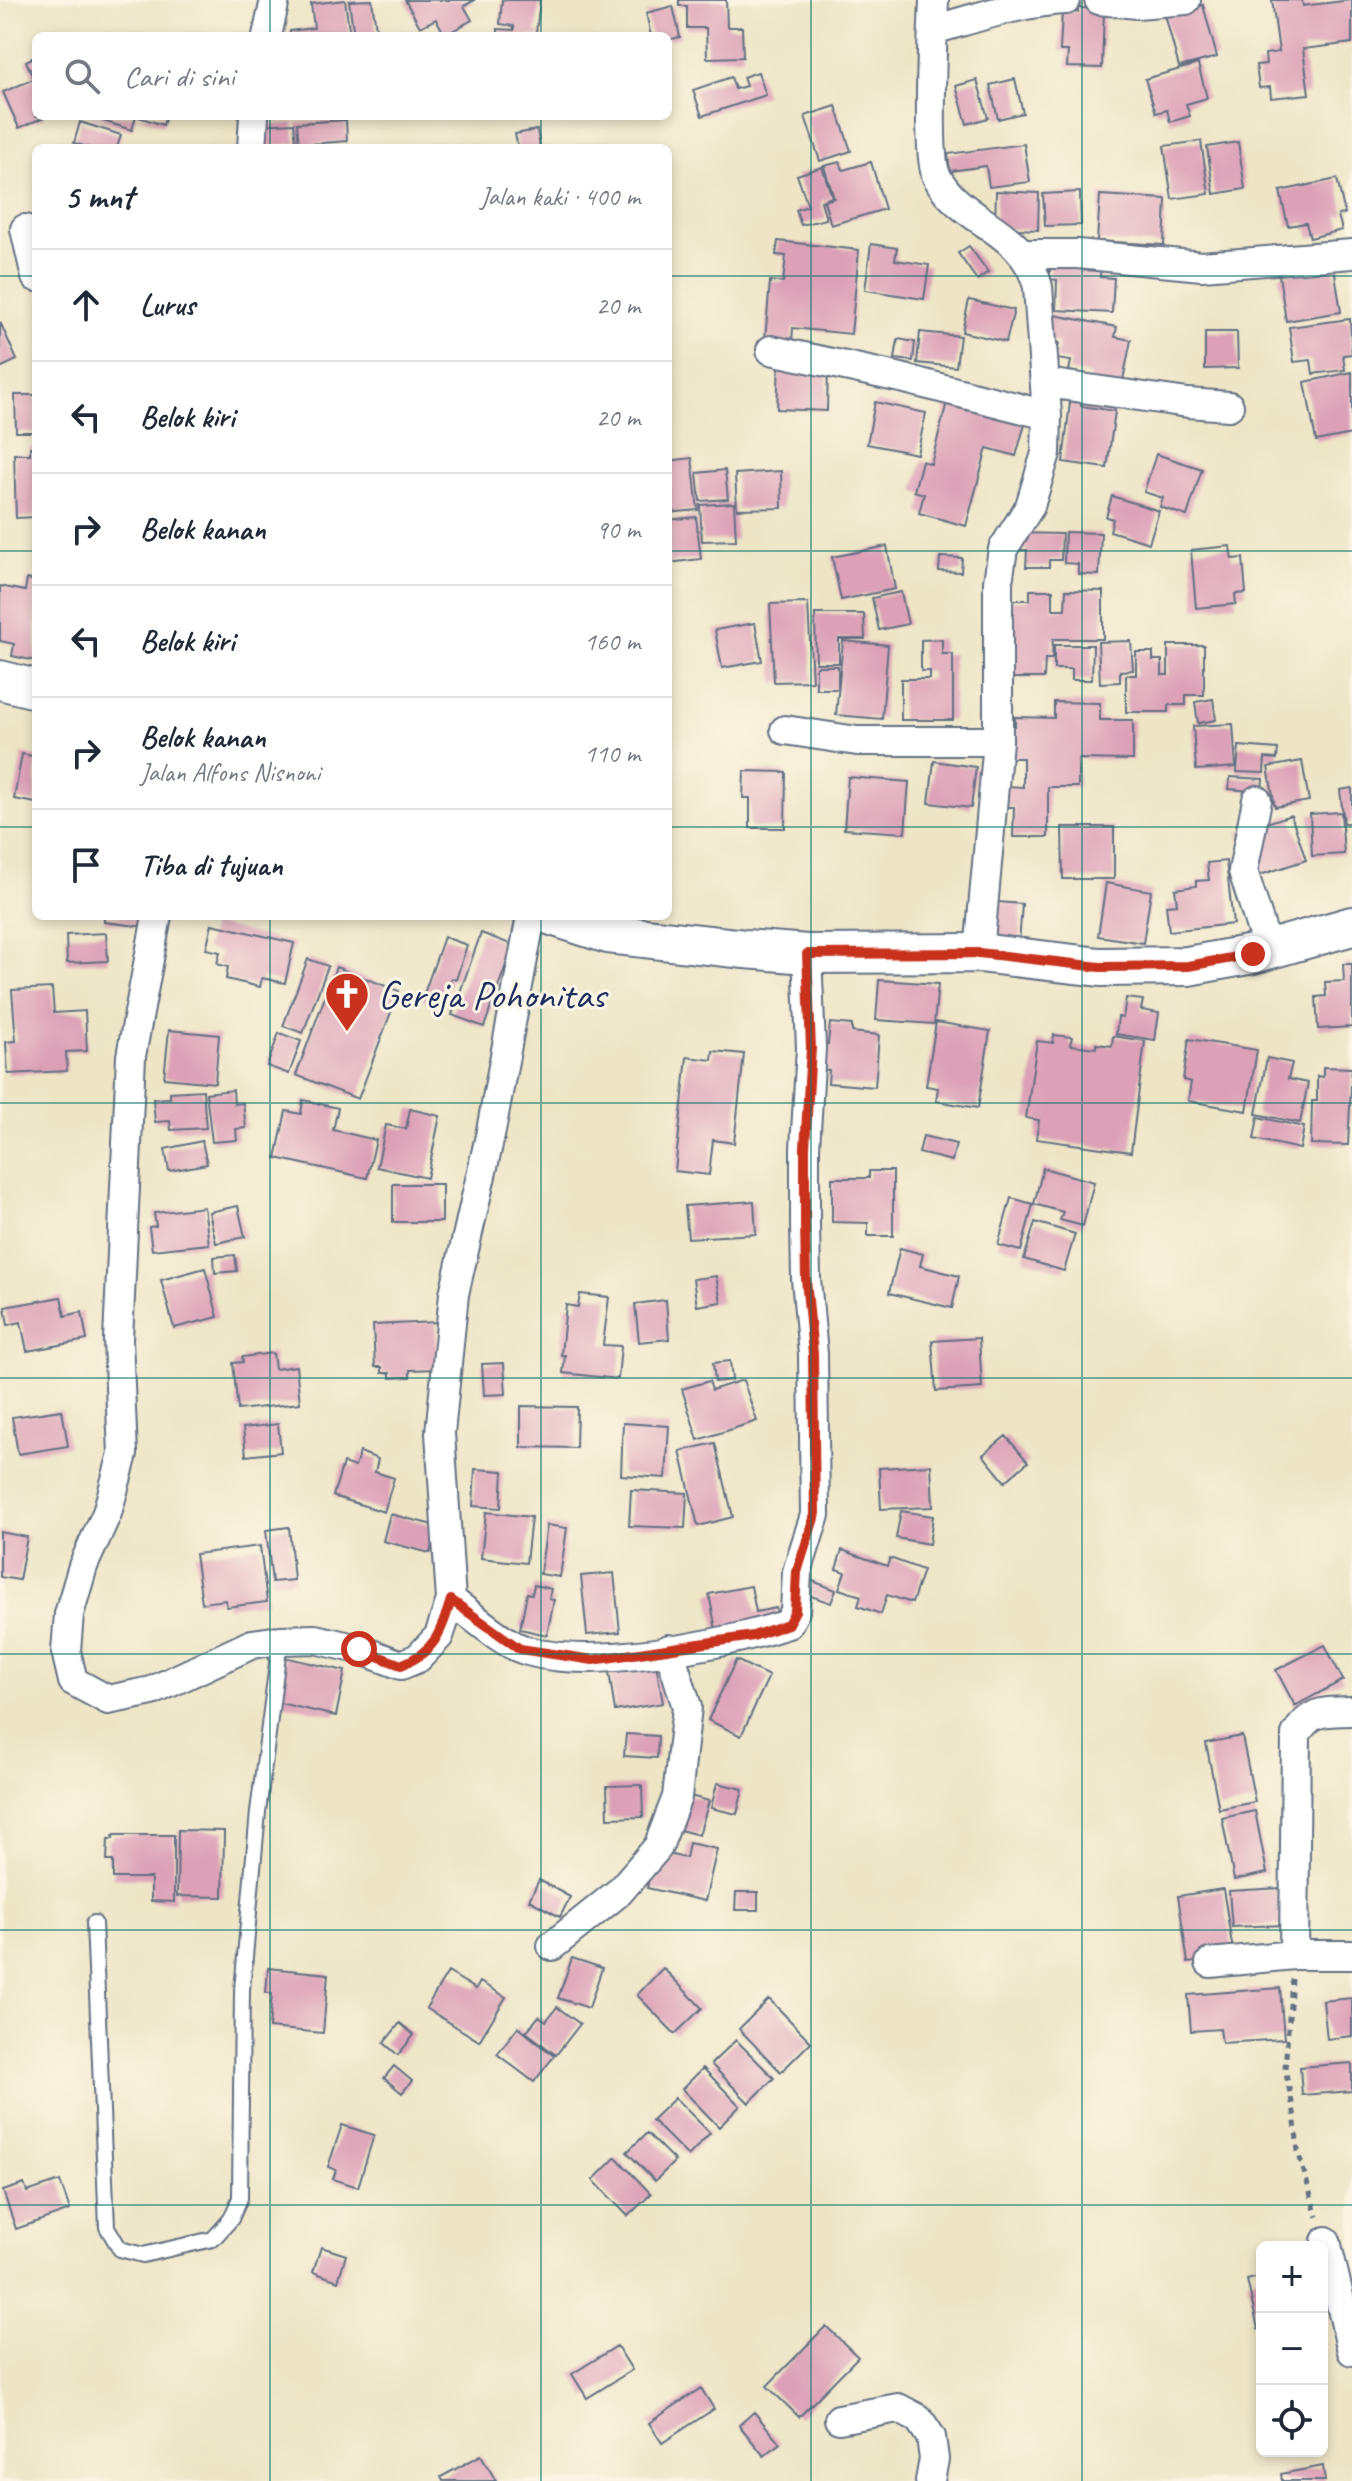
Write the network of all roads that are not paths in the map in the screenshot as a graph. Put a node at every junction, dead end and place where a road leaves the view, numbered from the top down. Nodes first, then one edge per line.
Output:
1 (275, 0) edge
2 (934, 0) edge
3 (1066, 0) edge
4 (1099, 0) edge
5 (1186, 0) edge
6 (933, 30) junction
7 (268, 32) edge
8 (254, 120) edge
9 (252, 144) edge
10 (25, 229) dead end
11 (1024, 254) junction
12 (1352, 254) edge
13 (32, 260) edge
14 (771, 350) dead end
15 (1046, 383) junction
16 (1229, 406) dead end
17 (1047, 415) junction
18 (0, 680) edge
19 (32, 688) edge
20 (785, 730) dead end
21 (998, 741) junction
22 (1257, 800) dead end
23 (156, 920) edge
24 (530, 920) edge
25 (564, 920) edge
26 (1352, 926) edge
27 (1268, 950) junction
28 (979, 953) junction
29 (807, 954) junction
30 (451, 1600) junction
31 (280, 1640) junction
32 (669, 1649) junction
33 (1352, 1711) edge
34 (94, 1923) dead end
35 (552, 1946) dead end
36 (1294, 1955) junction
37 (1352, 1955) edge
38 (1210, 1963) dead end
39 (1328, 2249) edge
40 (1352, 2351) edge
41 (839, 2419) dead end
42 (930, 2481) edge

1 - 7 street
2 - 6 street
3 - 6 street
4 - 5 street
6 - 11 street
8 - 9 street
10 - 13 street
11 - 12 street
11 - 15 street
14 - 17 street
15 - 16 street
15 - 17 street
17 - 21 street
18 - 19 main road
20 - 21 street
21 - 28 street
22 - 27 street
23 - 31 street
24 - 30 street
25 - 29 main road
26 - 27 main road
27 - 28 main road
28 - 29 main road
29 - 32 street
30 - 31 street
30 - 32 street
31 - 34 lane
32 - 35 street
33 - 36 street
36 - 37 street
36 - 38 street
39 - 40 street
41 - 42 street

